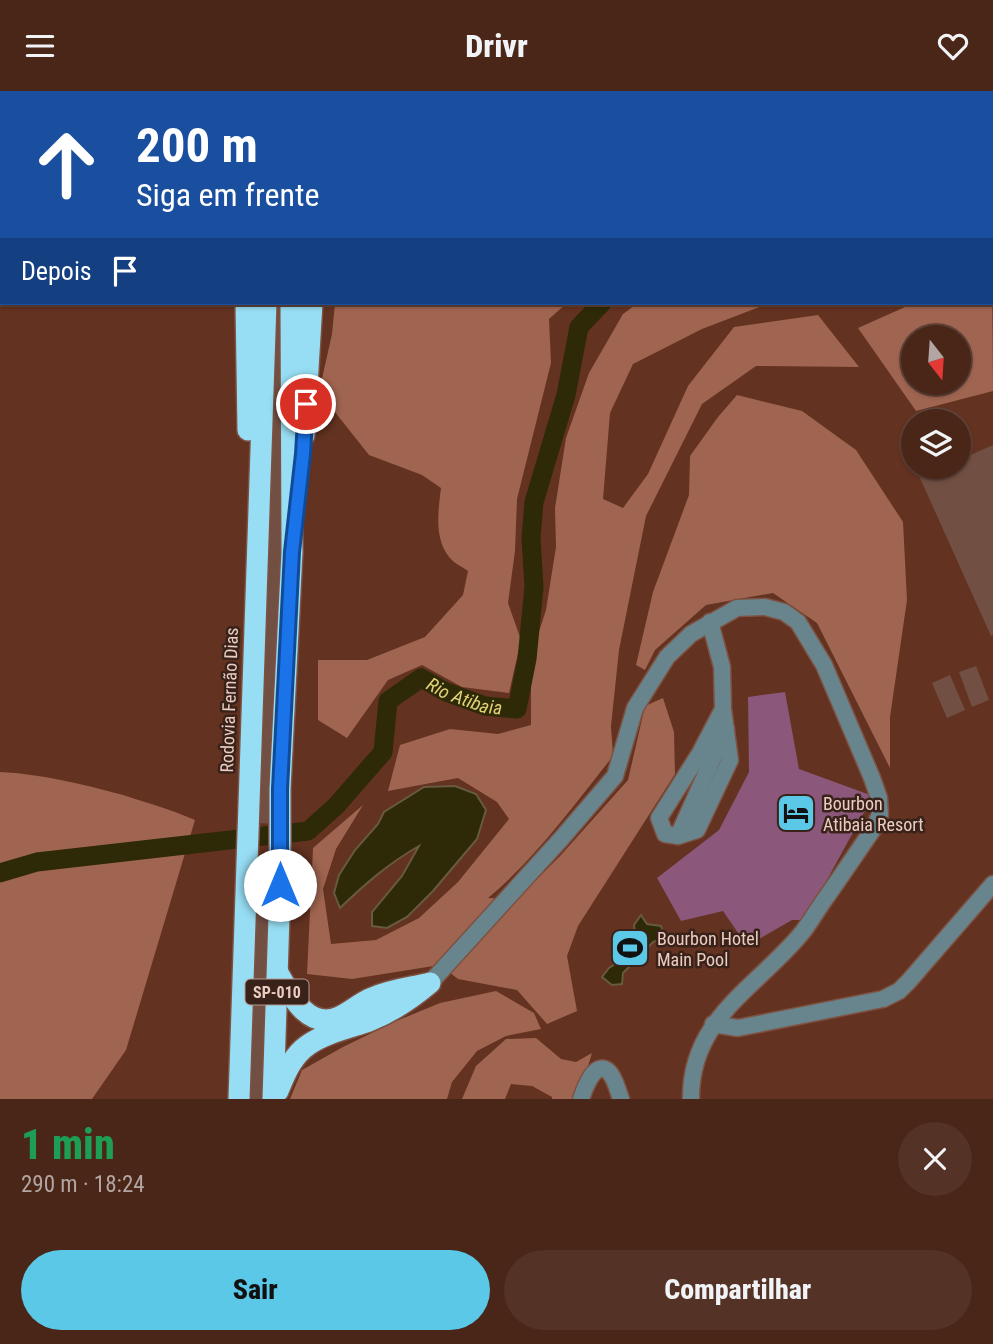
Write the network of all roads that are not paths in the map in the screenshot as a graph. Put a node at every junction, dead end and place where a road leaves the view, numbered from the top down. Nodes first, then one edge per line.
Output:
1 (246, 305) edge
2 (266, 305) edge
3 (291, 305) edge
4 (313, 305) edge
5 (256, 550) junction
6 (292, 552) junction
7 (710, 622) junction
8 (723, 709) junction
9 (993, 884) edge
10 (277, 971) junction
11 (430, 983) junction
12 (713, 1024) junction
13 (239, 1099) edge
14 (274, 1099) edge
15 (581, 1099) edge
16 (621, 1099) edge
17 (691, 1099) edge

1 - 5 highway
2 - 5 highway, Rodovia Fernão Dias / SP-010
3 - 6 highway, SP-010
4 - 6 highway
5 - 13 highway, Rodovia Fernão Dias / SP-010
6 - 10 highway, SP-010
7 - 8 street
7 - 11 street
7 - 12 street
8 - 8 street
9 - 12 street
10 - 11 highway
10 - 14 highway, SP-010
11 - 14 highway
12 - 17 street
15 - 16 street

